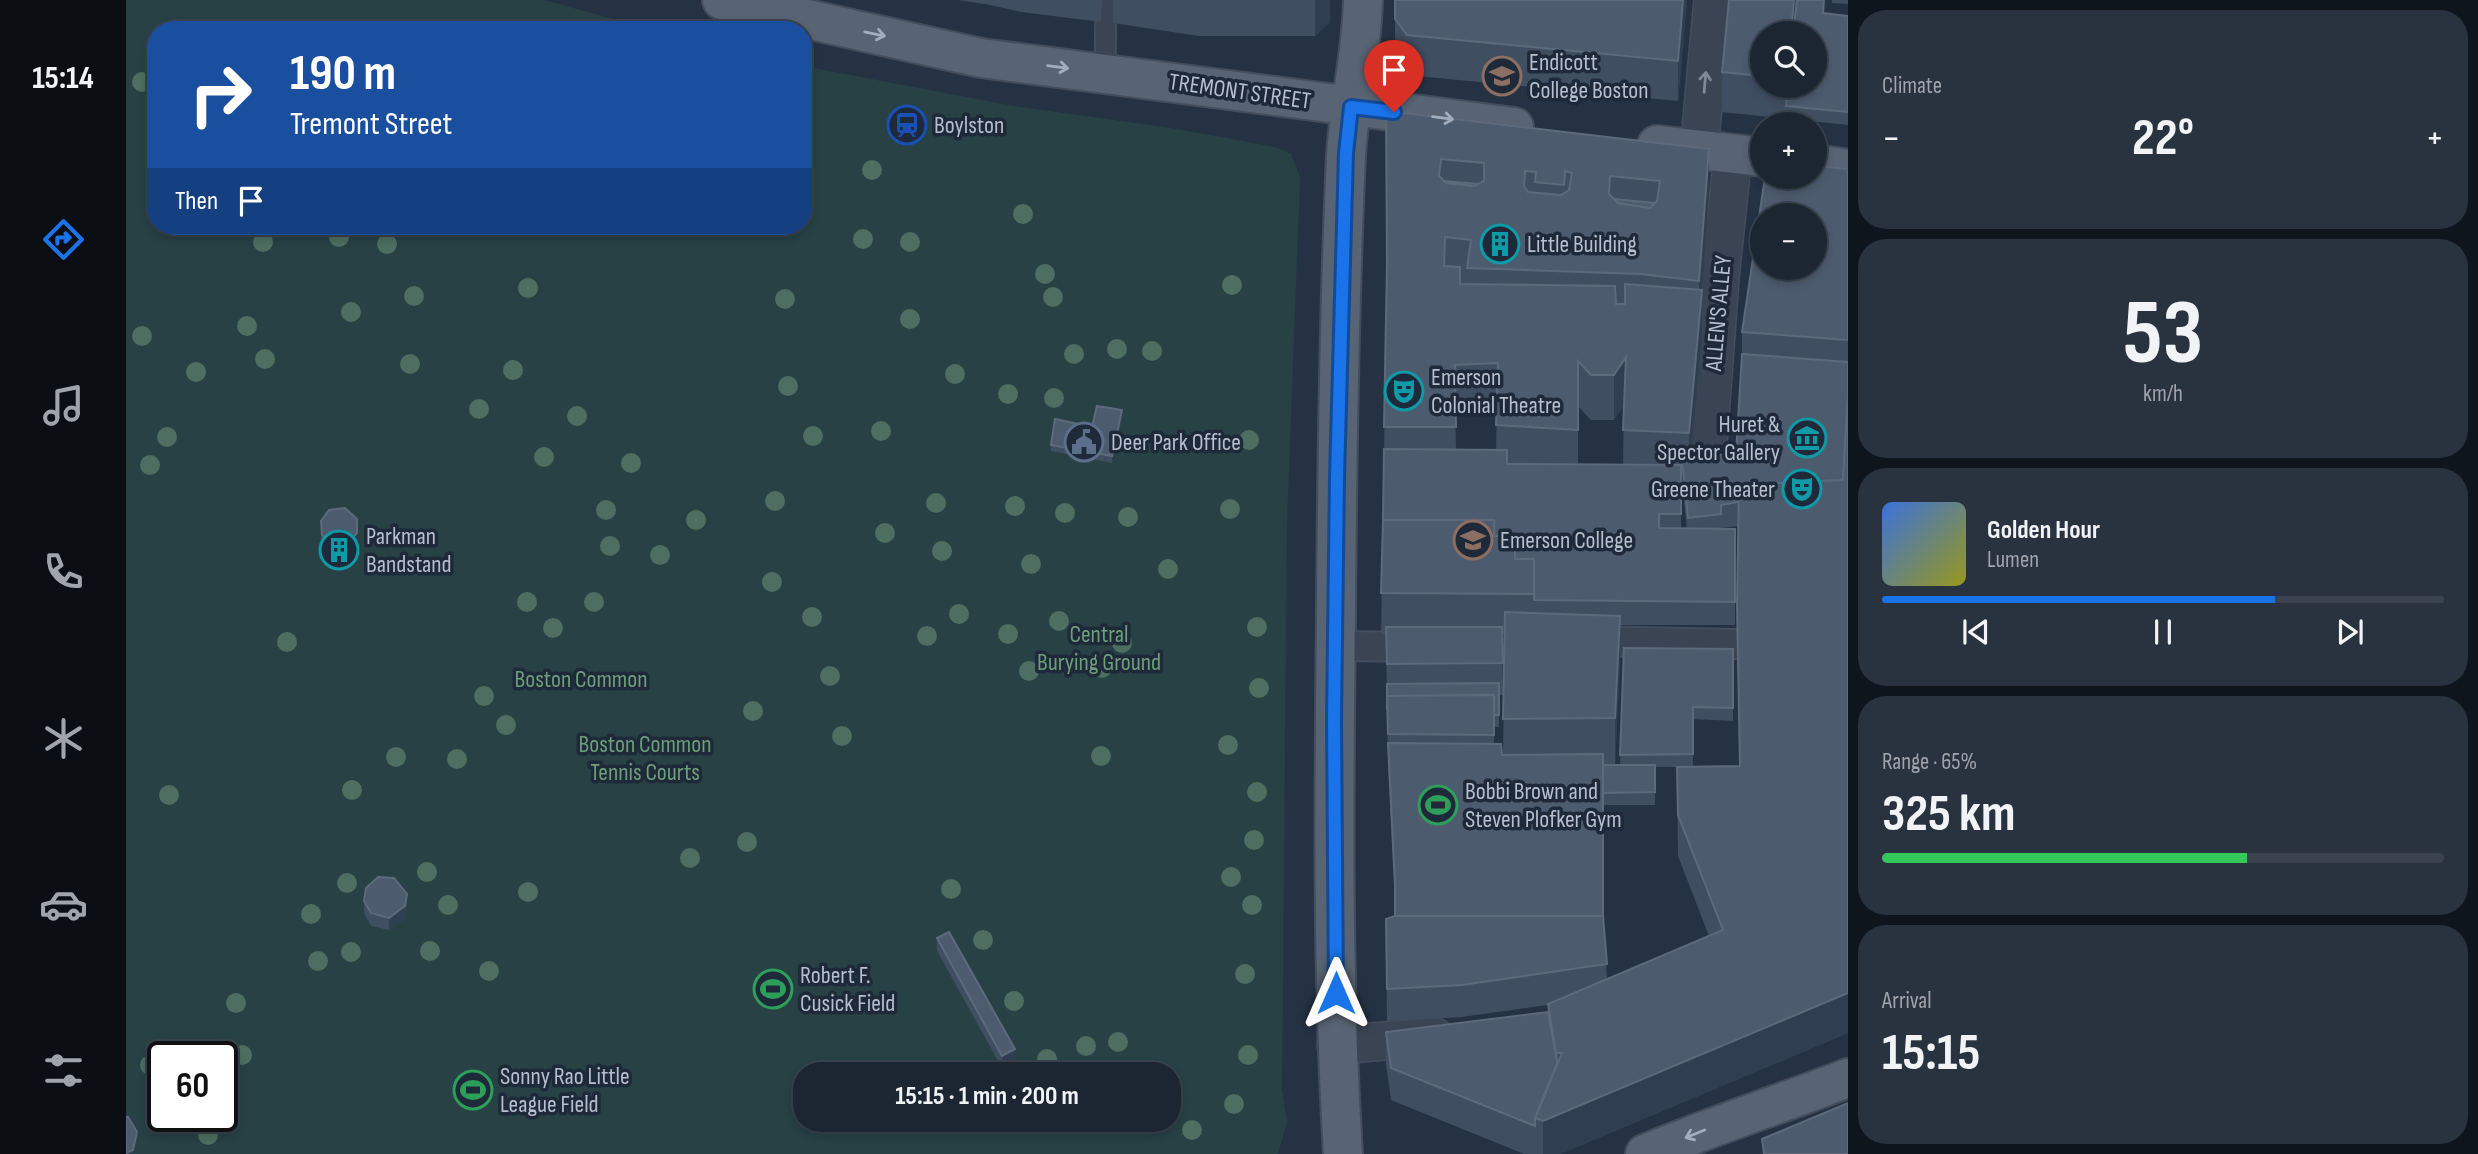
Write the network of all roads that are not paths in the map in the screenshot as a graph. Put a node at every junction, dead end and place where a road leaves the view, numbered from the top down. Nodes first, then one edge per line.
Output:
1 (722, 0) edge
2 (1106, 0) edge
3 (1363, 0) edge
4 (1713, 0) edge
5 (1105, 72) junction
6 (1351, 107) junction
7 (1554, 132) edge
8 (1620, 140) edge
9 (1731, 154) edge
10 (1827, 166) edge
11 (1848, 169) edge
12 (1706, 471) edge
13 (1737, 644) edge
14 (1335, 646) junction
15 (1444, 648) edge
16 (1553, 652) edge
17 (1466, 1033) edge
18 (1336, 1045) junction
19 (1848, 1078) edge
20 (1746, 1117) junction
21 (1343, 1154) edge
22 (1645, 1154) edge
23 (1727, 1154) edge

1 -> 5 main road, TREMONT STREET
2 - 5 lane
3 - 6 main road
9 -> 4 street, ALLEN'S ALLEY
5 - 6 main road, TREMONT STREET
6 -> 7 main road, TREMONT STREET
6 - 14 main road
8 - 9 main road
9 - 12 street, ALLEN'S ALLEY
10 - 11 main road
13 - 16 street
14 - 15 street
14 - 18 main road
17 - 18 street
18 - 21 main road
19 - 20 main road
20 -> 22 main road
20 - 23 main road

